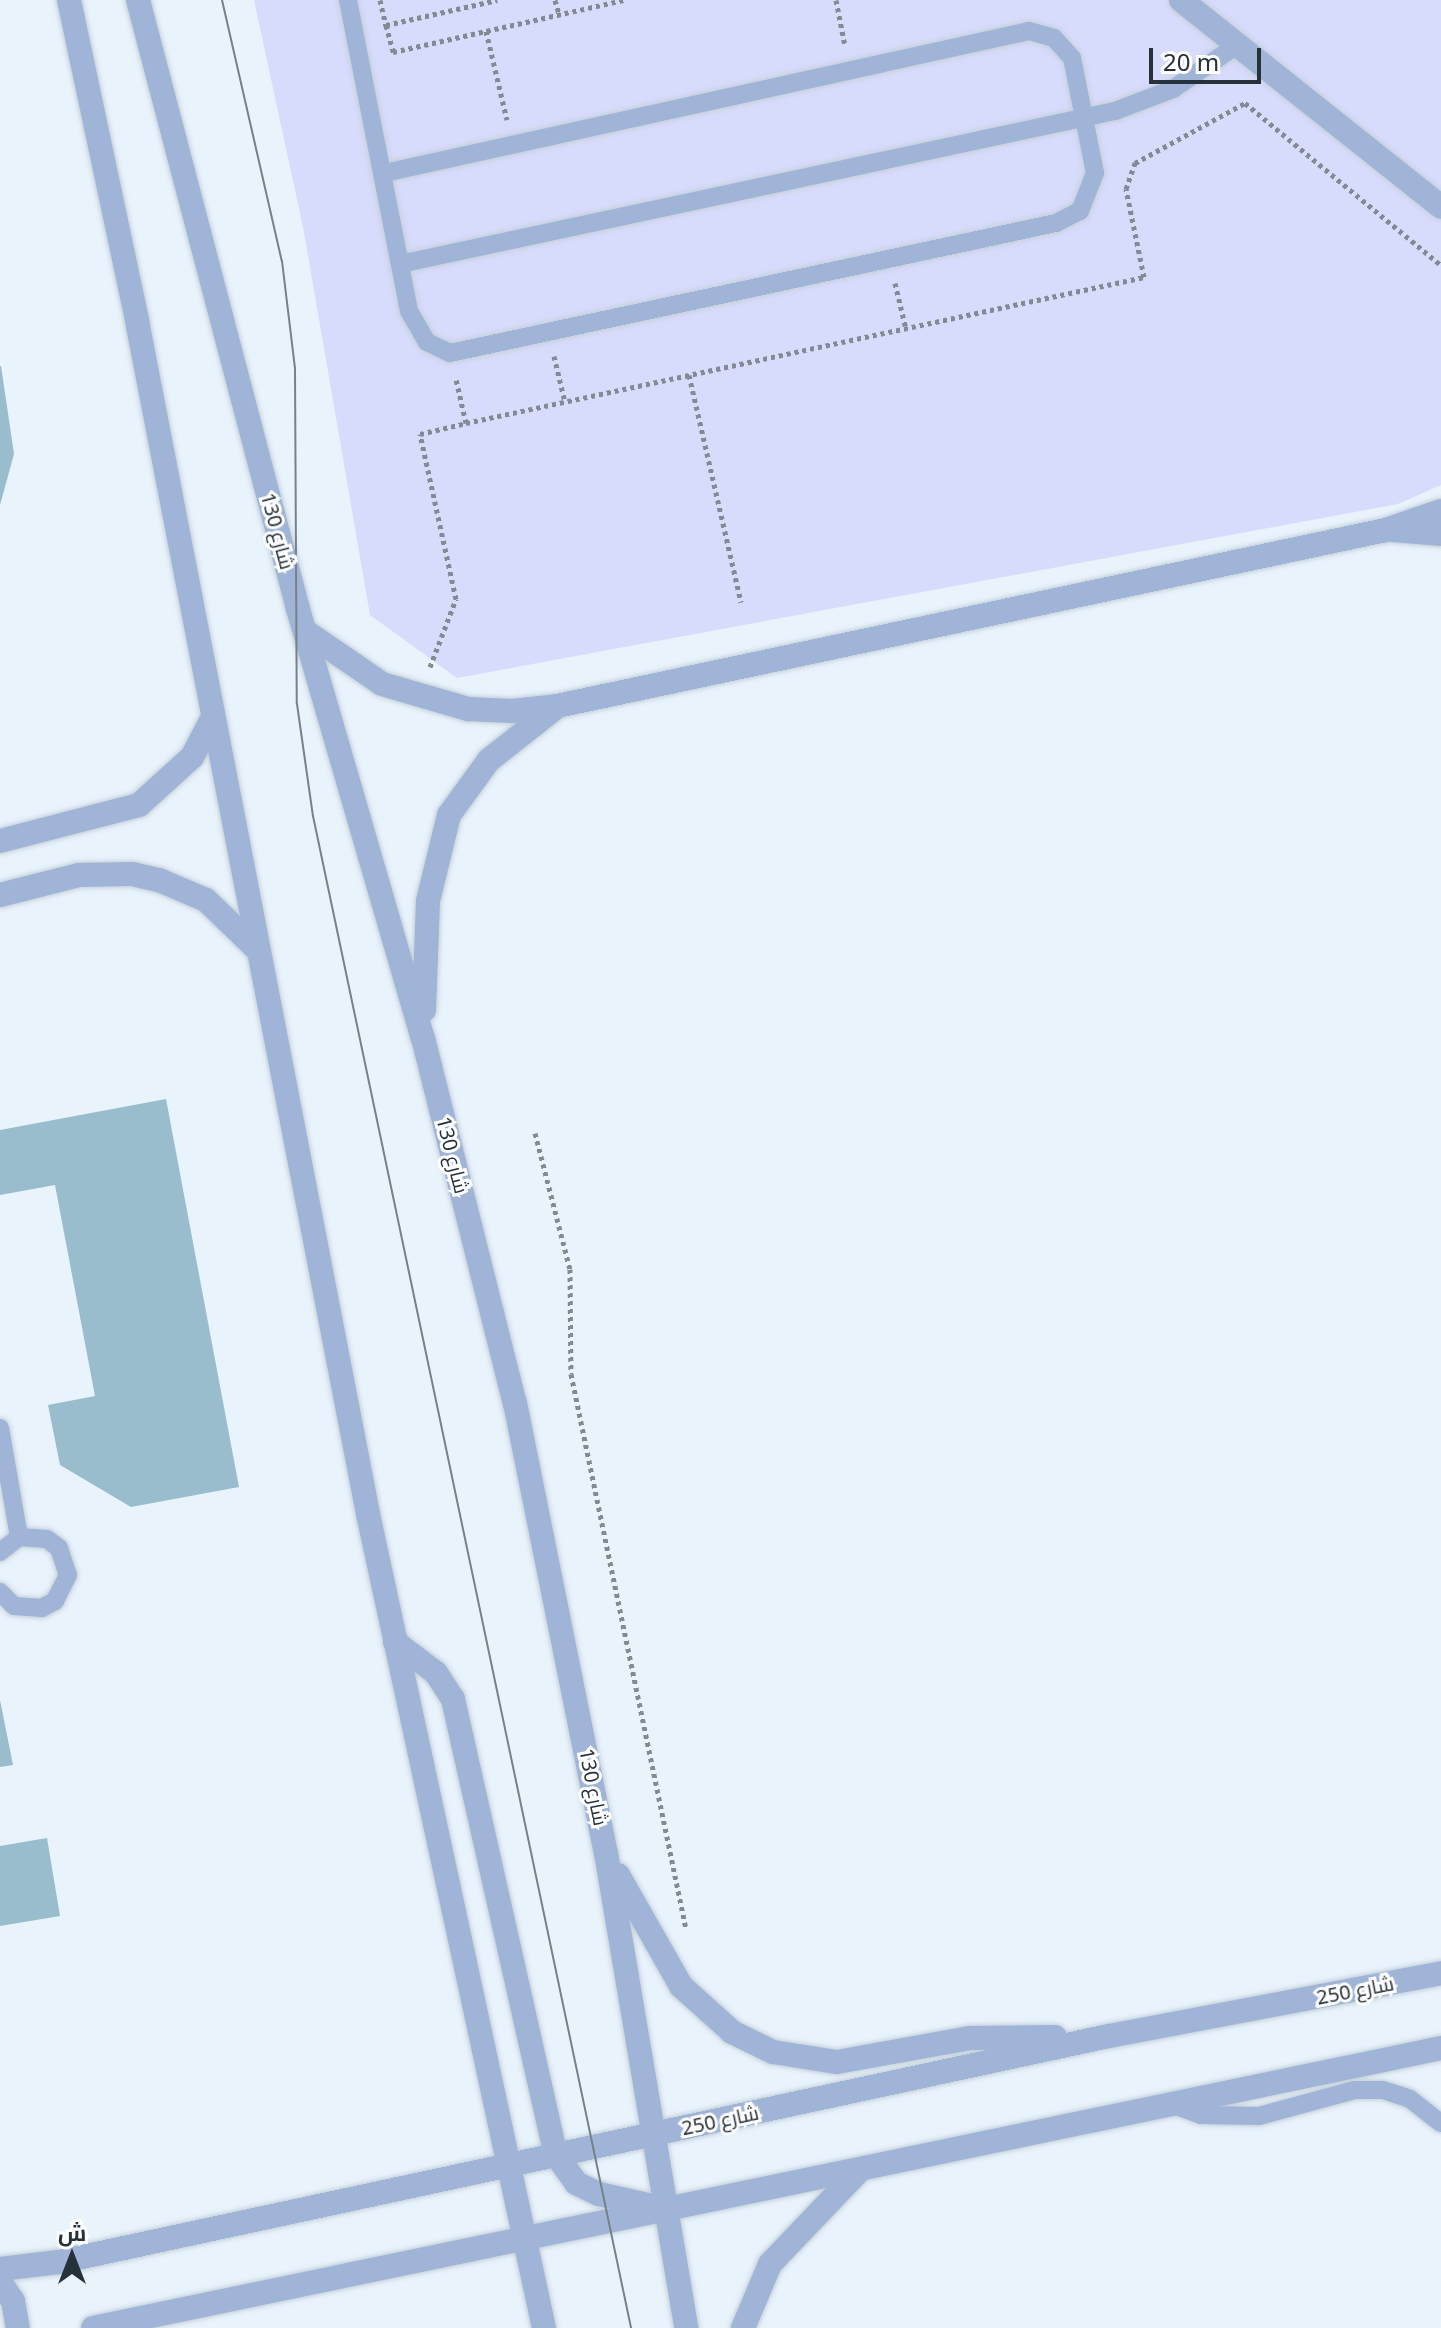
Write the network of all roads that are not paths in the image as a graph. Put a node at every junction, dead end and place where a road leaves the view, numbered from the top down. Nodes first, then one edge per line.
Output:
1 (69, 0) edge
2 (138, 0) edge
3 (348, 0) edge
4 (1181, 0) edge
5 (1237, 45) junction
6 (1085, 119) junction
7 (384, 173) junction
8 (1441, 207) edge
9 (400, 264) junction
10 (1441, 511) edge
11 (1386, 530) junction
12 (1441, 534) edge
13 (309, 634) junction
14 (557, 706) junction
15 (213, 717) junction
16 (0, 841) edge
17 (0, 895) edge
18 (258, 950) junction
19 (423, 1038) junction
20 (0, 1428) edge
21 (19, 1537) junction
22 (0, 1552) edge
23 (0, 1592) edge
24 (395, 1642) junction
25 (606, 1853) junction
26 (1441, 1973) edge
27 (1109, 2036) junction
28 (1441, 2048) edge
29 (1174, 2105) junction
30 (1441, 2123) edge
31 (653, 2134) junction
32 (556, 2155) junction
33 (506, 2165) junction
34 (859, 2171) junction
35 (664, 2209) junction
36 (522, 2239) junction
37 (0, 2269) edge
38 (0, 2282) edge
39 (18, 2328) edge
40 (93, 2328) edge
41 (544, 2328) edge
42 (686, 2328) edge
43 (743, 2328) edge

1 - 15 street
2 - 13 street, شارع 130
3 - 7 lane
4 - 5 street
5 - 6 lane
5 - 8 street
6 - 7 lane
6 - 9 lane
6 - 9 lane
7 - 9 lane
10 - 11 street
11 - 12 street
11 - 14 street
13 - 14 street
13 - 19 street, شارع 130
14 - 19 street
15 - 16 street
15 - 18 street
17 - 18 street
18 - 24 street
19 - 25 street, شارع 130
20 - 21 lane
21 - 22 lane
21 - 23 lane
24 - 32 street
24 - 33 street
25 - 27 street
25 - 31 street, شارع 130
26 - 27 street, شارع 250
27 - 31 street, شارع 250
28 - 29 street
29 - 30 lane
29 - 34 street
31 - 32 street, شارع 250
31 - 35 street, شارع 130
32 - 33 street, شارع 250
32 - 35 street
33 - 36 street
33 - 37 street, شارع 250
34 - 35 street
34 - 43 street
35 - 36 street
35 - 42 street, شارع 130
36 - 40 street
36 - 41 street
38 - 39 street

